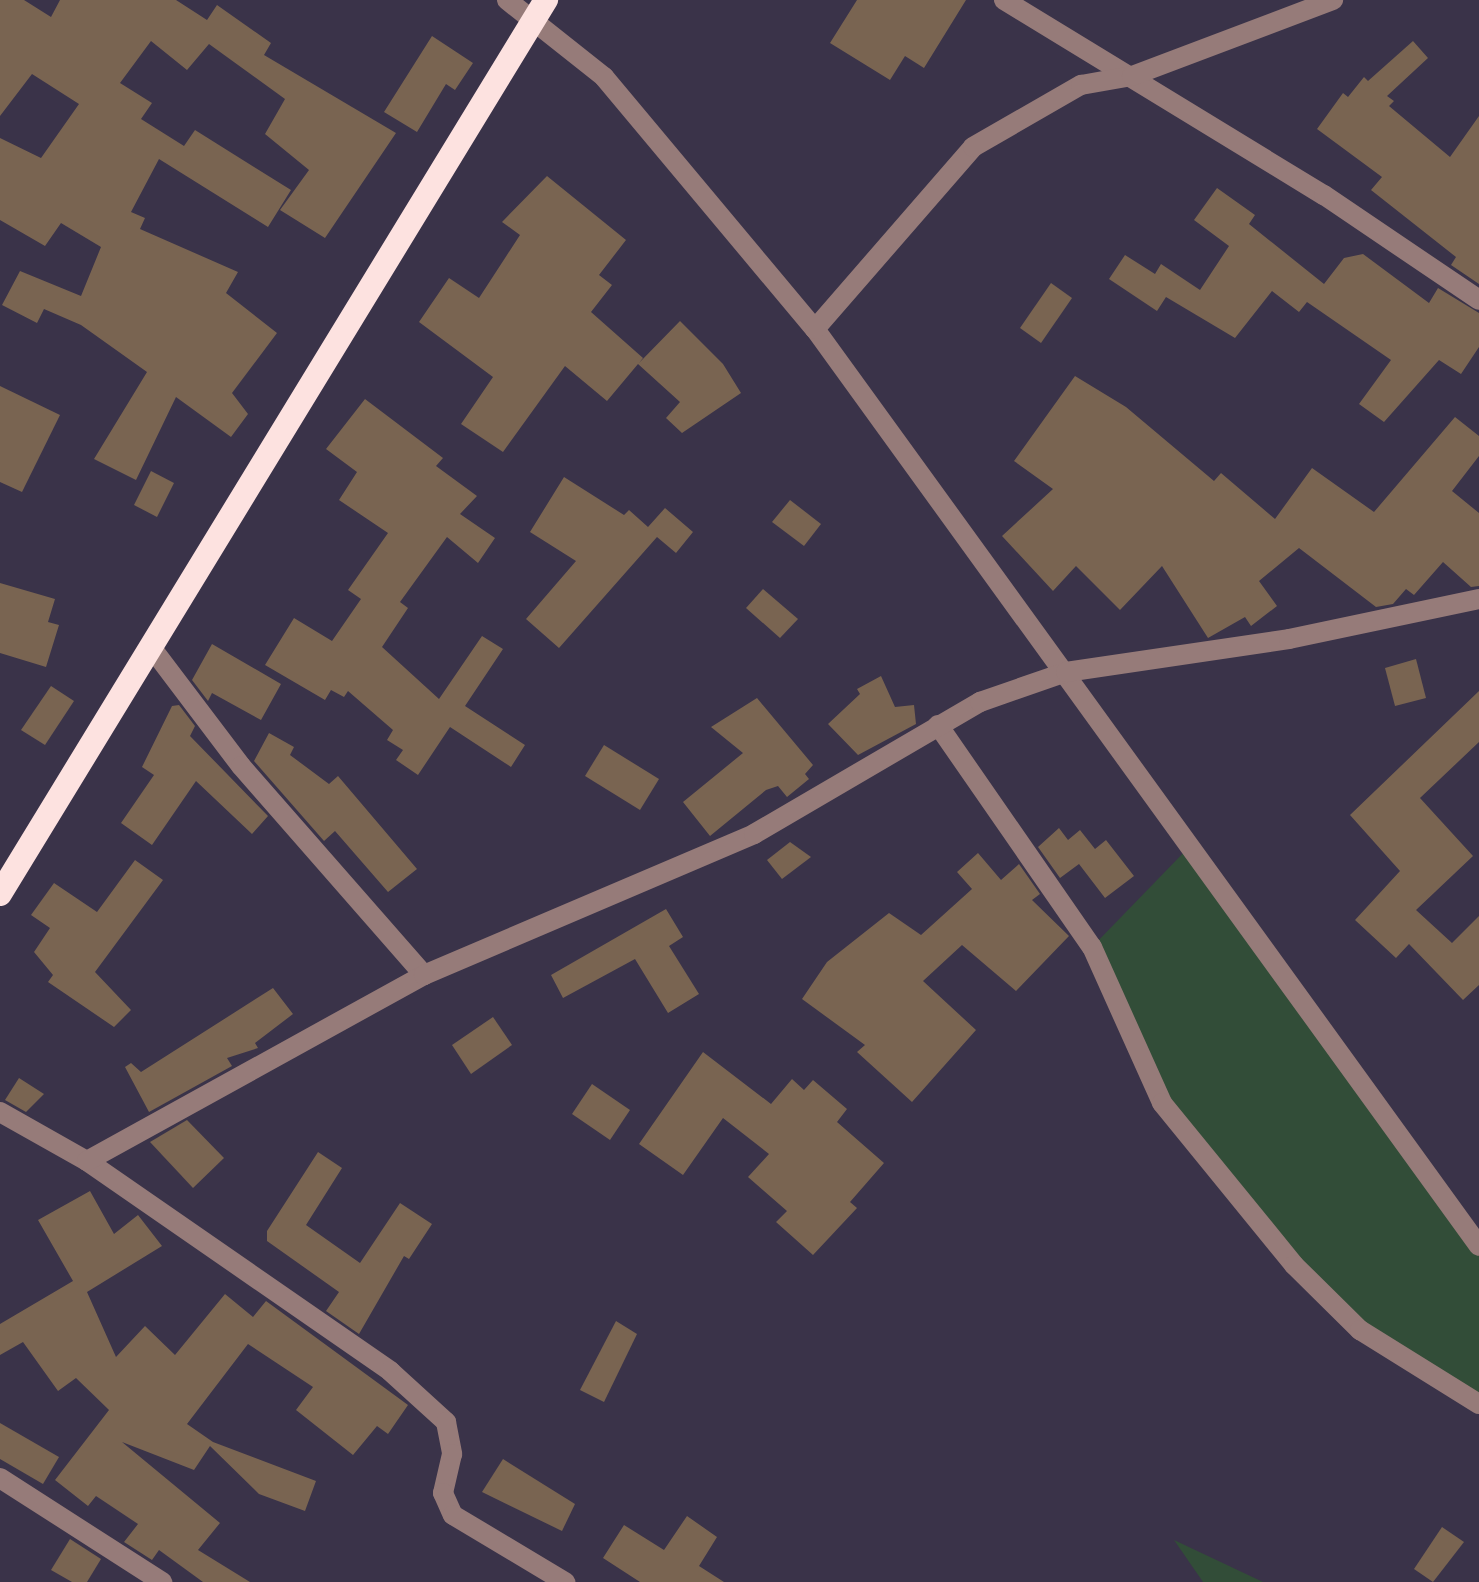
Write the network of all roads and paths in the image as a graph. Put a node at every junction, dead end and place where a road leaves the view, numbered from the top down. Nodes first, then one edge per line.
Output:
1 (507, 0) edge
2 (1004, 0) edge
3 (1333, 0) edge
4 (541, 8) edge
5 (1132, 76) junction
6 (1479, 300) edge
7 (815, 329) junction
8 (1479, 599) edge
9 (151, 647) junction
10 (1066, 672) junction
11 (938, 725) junction
12 (0, 894) edge
13 (424, 975) junction
14 (0, 1112) edge
15 (87, 1161) junction
16 (1479, 1246) edge
17 (1479, 1404) edge
18 (0, 1478) edge
19 (162, 1582) edge
20 (565, 1582) edge

1 - 4 street
2 - 5 street
3 - 5 street
4 - 7 street
4 - 9 highway
5 - 6 street
5 - 7 street
7 - 10 street
8 - 10 street
9 - 12 highway
9 - 13 street
10 - 11 street
10 - 16 street
11 - 13 street
11 - 17 street
13 - 15 street
14 - 15 street
15 - 20 street
18 - 19 street

